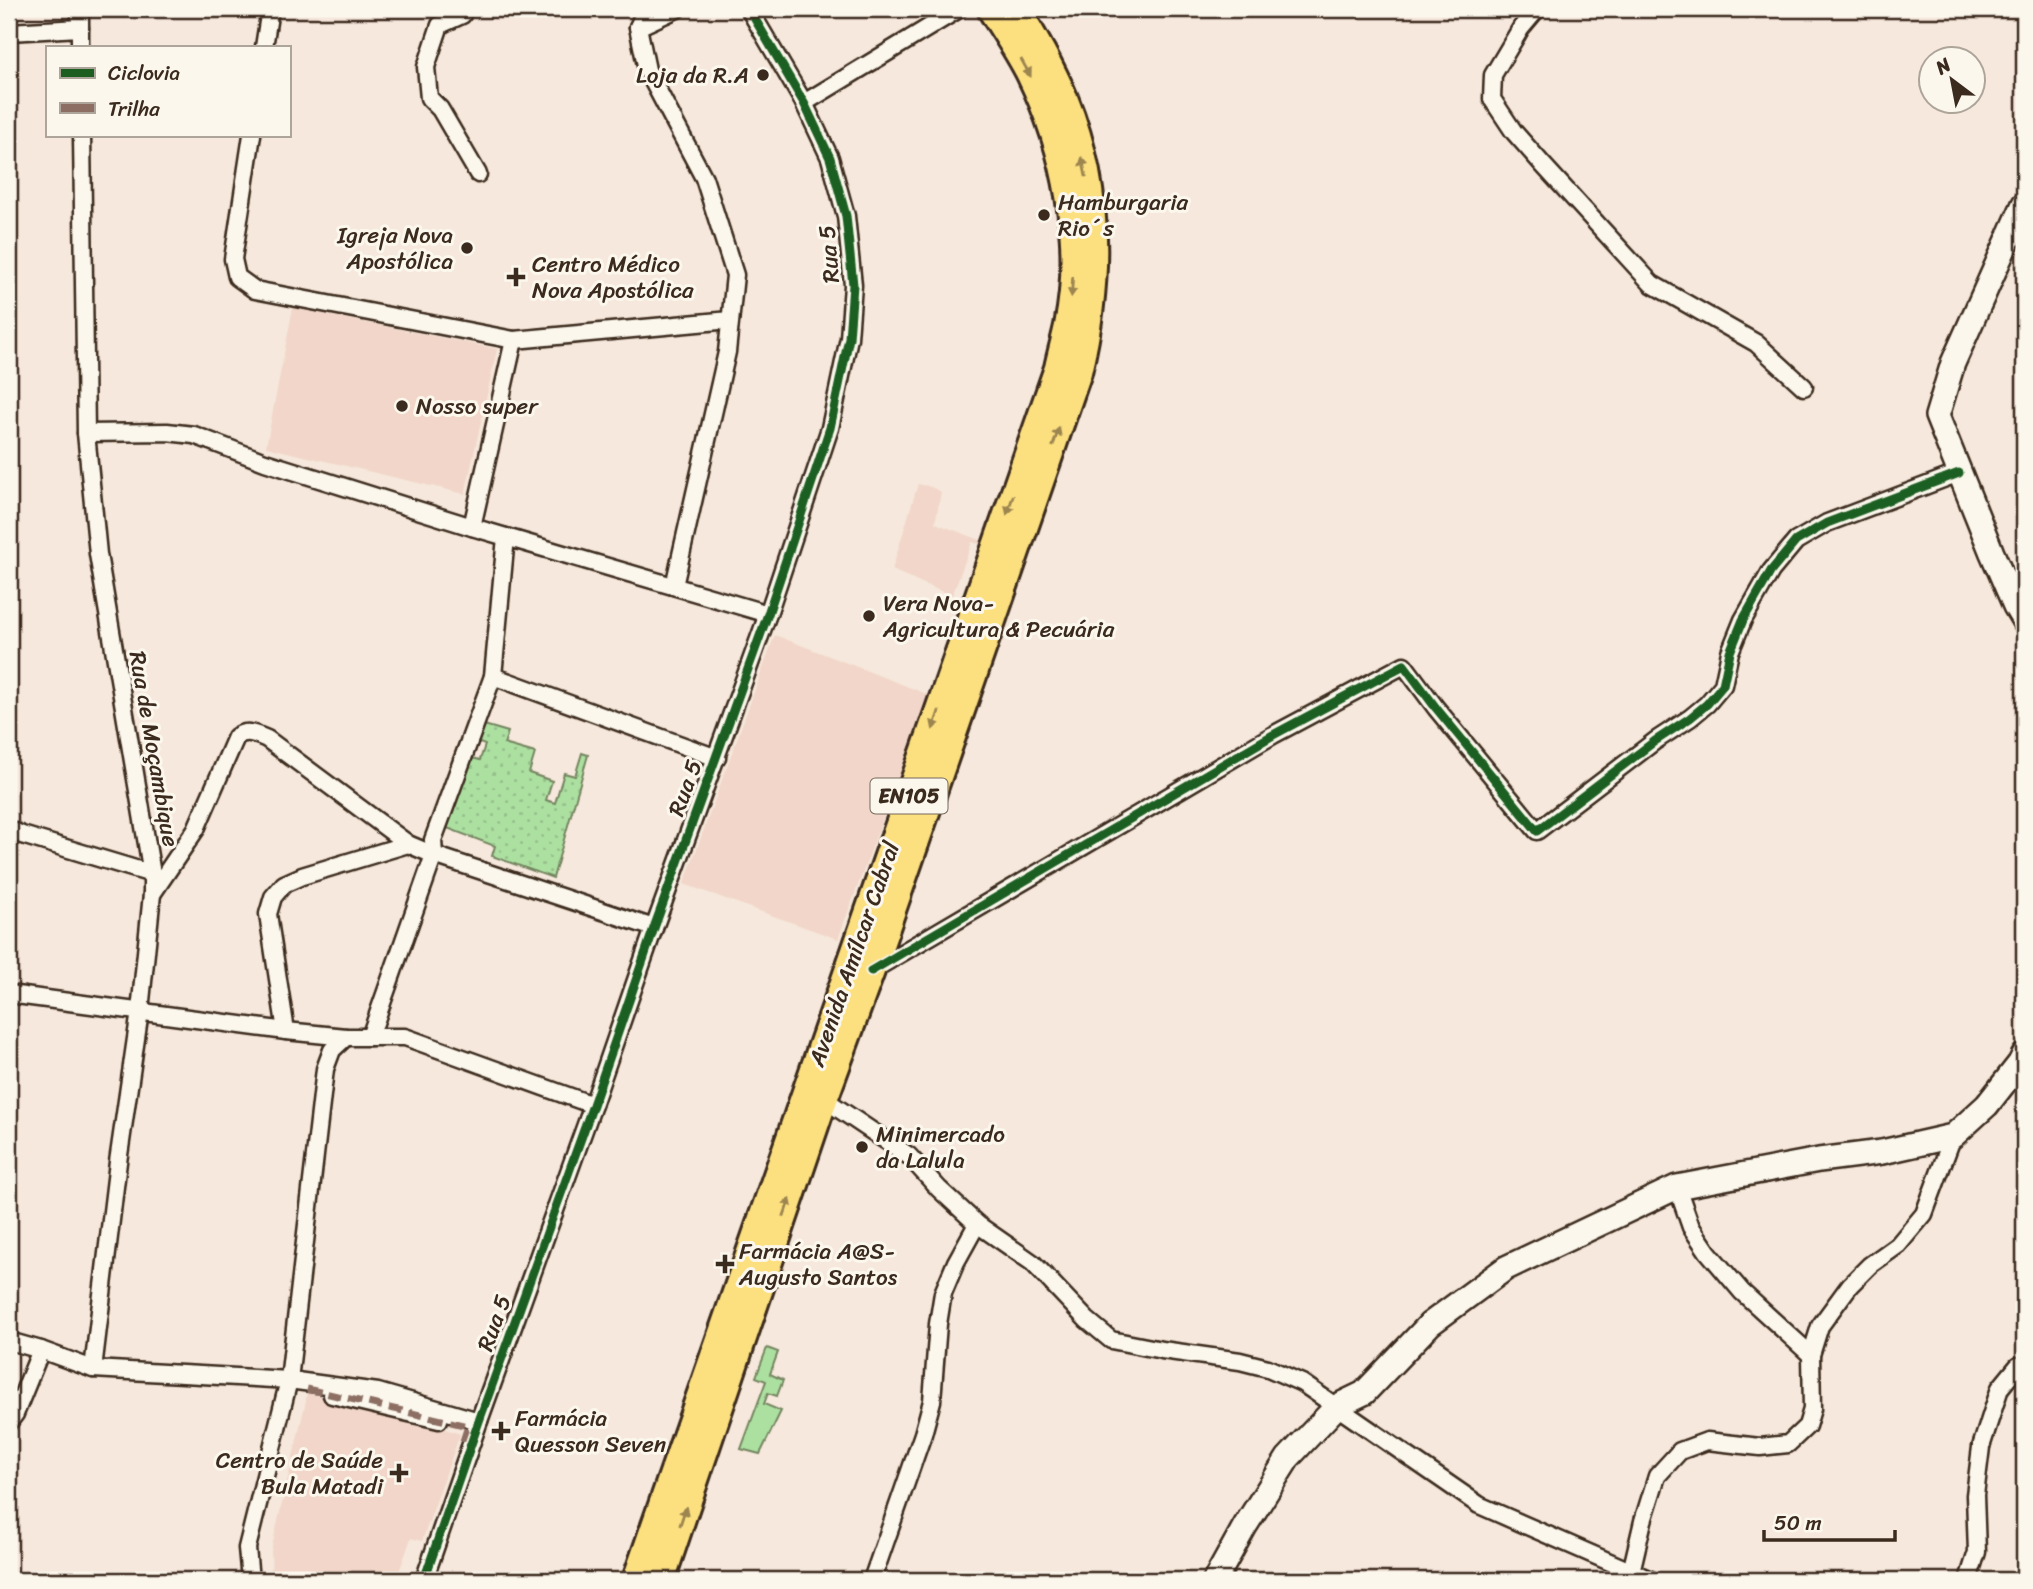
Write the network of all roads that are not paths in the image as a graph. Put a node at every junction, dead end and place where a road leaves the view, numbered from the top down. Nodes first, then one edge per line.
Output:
1 (80, 9) edge
2 (270, 9) edge
3 (646, 9) edge
4 (677, 9) edge
5 (749, 9) edge
6 (959, 9) edge
7 (991, 9) edge
8 (1017, 9) edge
9 (1537, 9) edge
10 (462, 12) edge
11 (638, 27) junction
12 (80, 28) junction
13 (9, 32) edge
14 (80, 46) edge
15 (264, 46) edge
16 (804, 103) junction
17 (82, 136) edge
18 (252, 136) edge
19 (478, 174) dead end
20 (2024, 204) edge
21 (730, 320) junction
22 (514, 340) junction
23 (1804, 387) dead end
24 (86, 433) junction
25 (1959, 473) junction
26 (472, 527) junction
27 (506, 537) junction
28 (674, 586) junction
29 (768, 614) junction
30 (2024, 621) edge
31 (493, 676) junction
32 (717, 758) junction
33 (9, 829) edge
34 (408, 844) junction
35 (434, 855) junction
36 (152, 874) junction
37 (152, 894) junction
38 (654, 928) junction
39 (871, 971) junction
40 (9, 994) edge
41 (140, 1011) junction
42 (286, 1031) junction
43 (346, 1037) junction
44 (370, 1037) junction
45 (2024, 1055) edge
46 (824, 1099) junction
47 (593, 1105) junction
48 (1953, 1136) junction
49 (1677, 1187) junction
50 (977, 1224) junction
51 (9, 1341) edge
52 (41, 1350) junction
53 (1811, 1355) junction
54 (2018, 1366) dead end
55 (93, 1369) junction
56 (289, 1380) junction
57 (307, 1389) dead end
58 (1337, 1406) junction
59 (479, 1421) junction
60 (9, 1422) edge
61 (1632, 1572) junction
62 (250, 1580) edge
63 (414, 1580) edge
64 (424, 1580) edge
65 (636, 1580) edge
66 (661, 1580) edge
67 (872, 1580) edge
68 (1215, 1580) edge
69 (1651, 1580) edge
70 (1968, 1580) edge

1 - 12 street
2 - 15 street
3 - 11 street
4 - 11 street
5 - 16 street, Rua 5
6 - 16 street
7 -> 65 main road, Avenida Amílcar Cabral / EN105
39 -> 8 main road, Avenida Amílcar Cabral / EN105
9 - 23 street
10 - 19 street
11 - 21 street
12 - 13 street
12 - 14 street
16 - 29 street, Rua 5
17 - 24 street, Rua de Moçambique
18 - 22 street
20 - 25 street
21 - 22 street
21 - 28 street
22 - 26 street
24 - 26 street
24 - 36 street, Rua de Moçambique
25 - 30 street
25 - 39 street
26 - 27 street
27 - 28 street
27 - 31 street
28 - 29 street
29 - 32 street, Rua 5
31 - 32 street
31 - 35 street
32 - 38 street, Rua 5
33 - 36 street
34 - 35 street
34 - 37 street
34 - 42 street
35 - 38 street
35 - 44 street
36 - 37 street, Rua de Moçambique
37 - 41 street, Rua de Moçambique
38 - 47 street, Rua 5
39 - 46 main road, Avenida Amílcar Cabral / EN105
40 - 41 street
41 - 42 street
41 - 55 street, Rua de Moçambique
42 - 43 street
43 - 44 street
43 - 56 street
44 - 47 street
45 - 48 street
46 - 50 street
66 -> 46 main road, Avenida Amílcar Cabral / EN105
47 - 59 street, Rua 5
48 - 49 street
48 - 53 street
49 - 53 street
49 - 58 street
50 - 58 street
50 - 67 street
51 - 52 street
52 - 55 street
52 - 60 street
53 - 61 street
54 - 70 street
55 - 56 street
56 - 59 street
56 - 62 street
57 - 63 street
58 - 61 street
58 - 68 street
59 - 64 street, Rua 5
61 - 69 street

